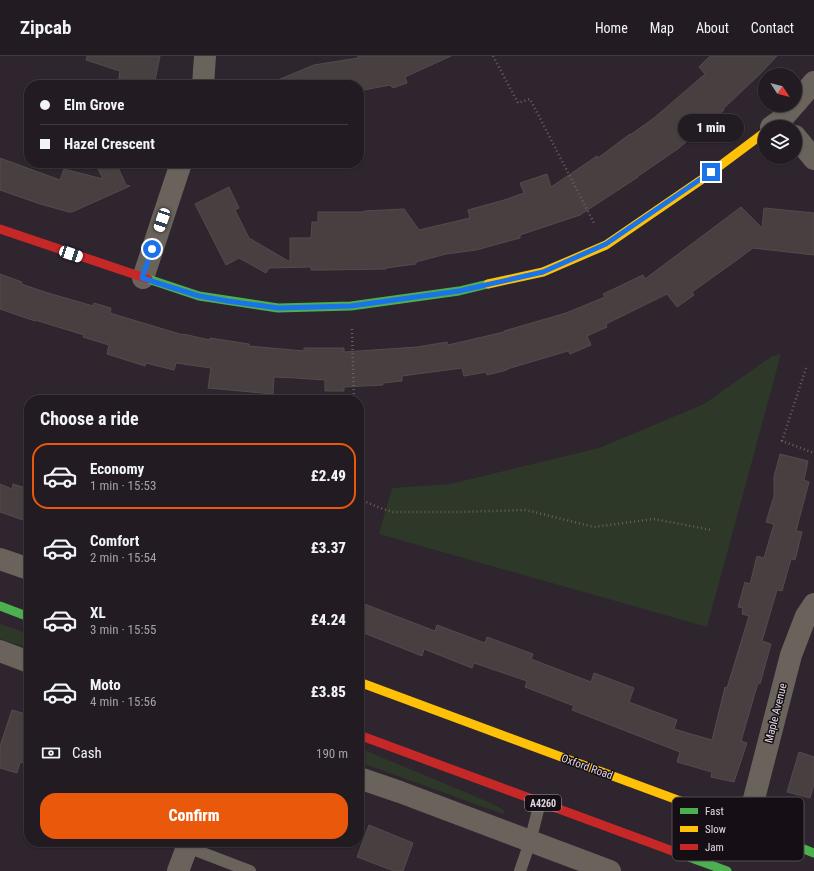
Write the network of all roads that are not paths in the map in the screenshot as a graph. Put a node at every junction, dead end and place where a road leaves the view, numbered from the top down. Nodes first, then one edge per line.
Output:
1 (205, 56) edge
2 (203, 80) edge
3 (814, 82) edge
4 (782, 119) edge
5 (802, 144) edge
6 (814, 159) edge
7 (179, 168) edge
8 (0, 229) edge
9 (142, 278) junction
10 (0, 559) edge
11 (24, 567) edge
12 (814, 604) edge
13 (0, 606) edge
14 (24, 614) edge
15 (0, 651) edge
16 (24, 660) edge
17 (364, 684) edge
18 (364, 737) edge
19 (364, 780) edge
20 (754, 797) edge
21 (672, 798) edge
22 (540, 802) junction
23 (530, 842) junction
24 (182, 847) edge
25 (190, 847) edge
26 (804, 849) edge
27 (672, 851) edge
28 (814, 853) edge
29 (700, 861) edge
30 (178, 871) edge
31 (250, 871) edge
32 (520, 871) edge
33 (610, 871) edge
34 (727, 871) edge

1 - 2 street
3 - 4 street
4 - 9 street
5 - 6 street
7 - 9 street
8 - 9 street
10 - 11 street
12 - 20 street, Maple Avenue
13 - 14 street
15 - 16 street
17 - 21 street, Oxford Road
18 - 22 street, A4260
19 - 23 street
22 - 23 lane
22 - 27 street, A4260
23 - 32 lane
23 - 33 street
24 - 30 street
25 - 31 lane
26 - 28 street, Oxford Road
29 - 34 street, A4260

